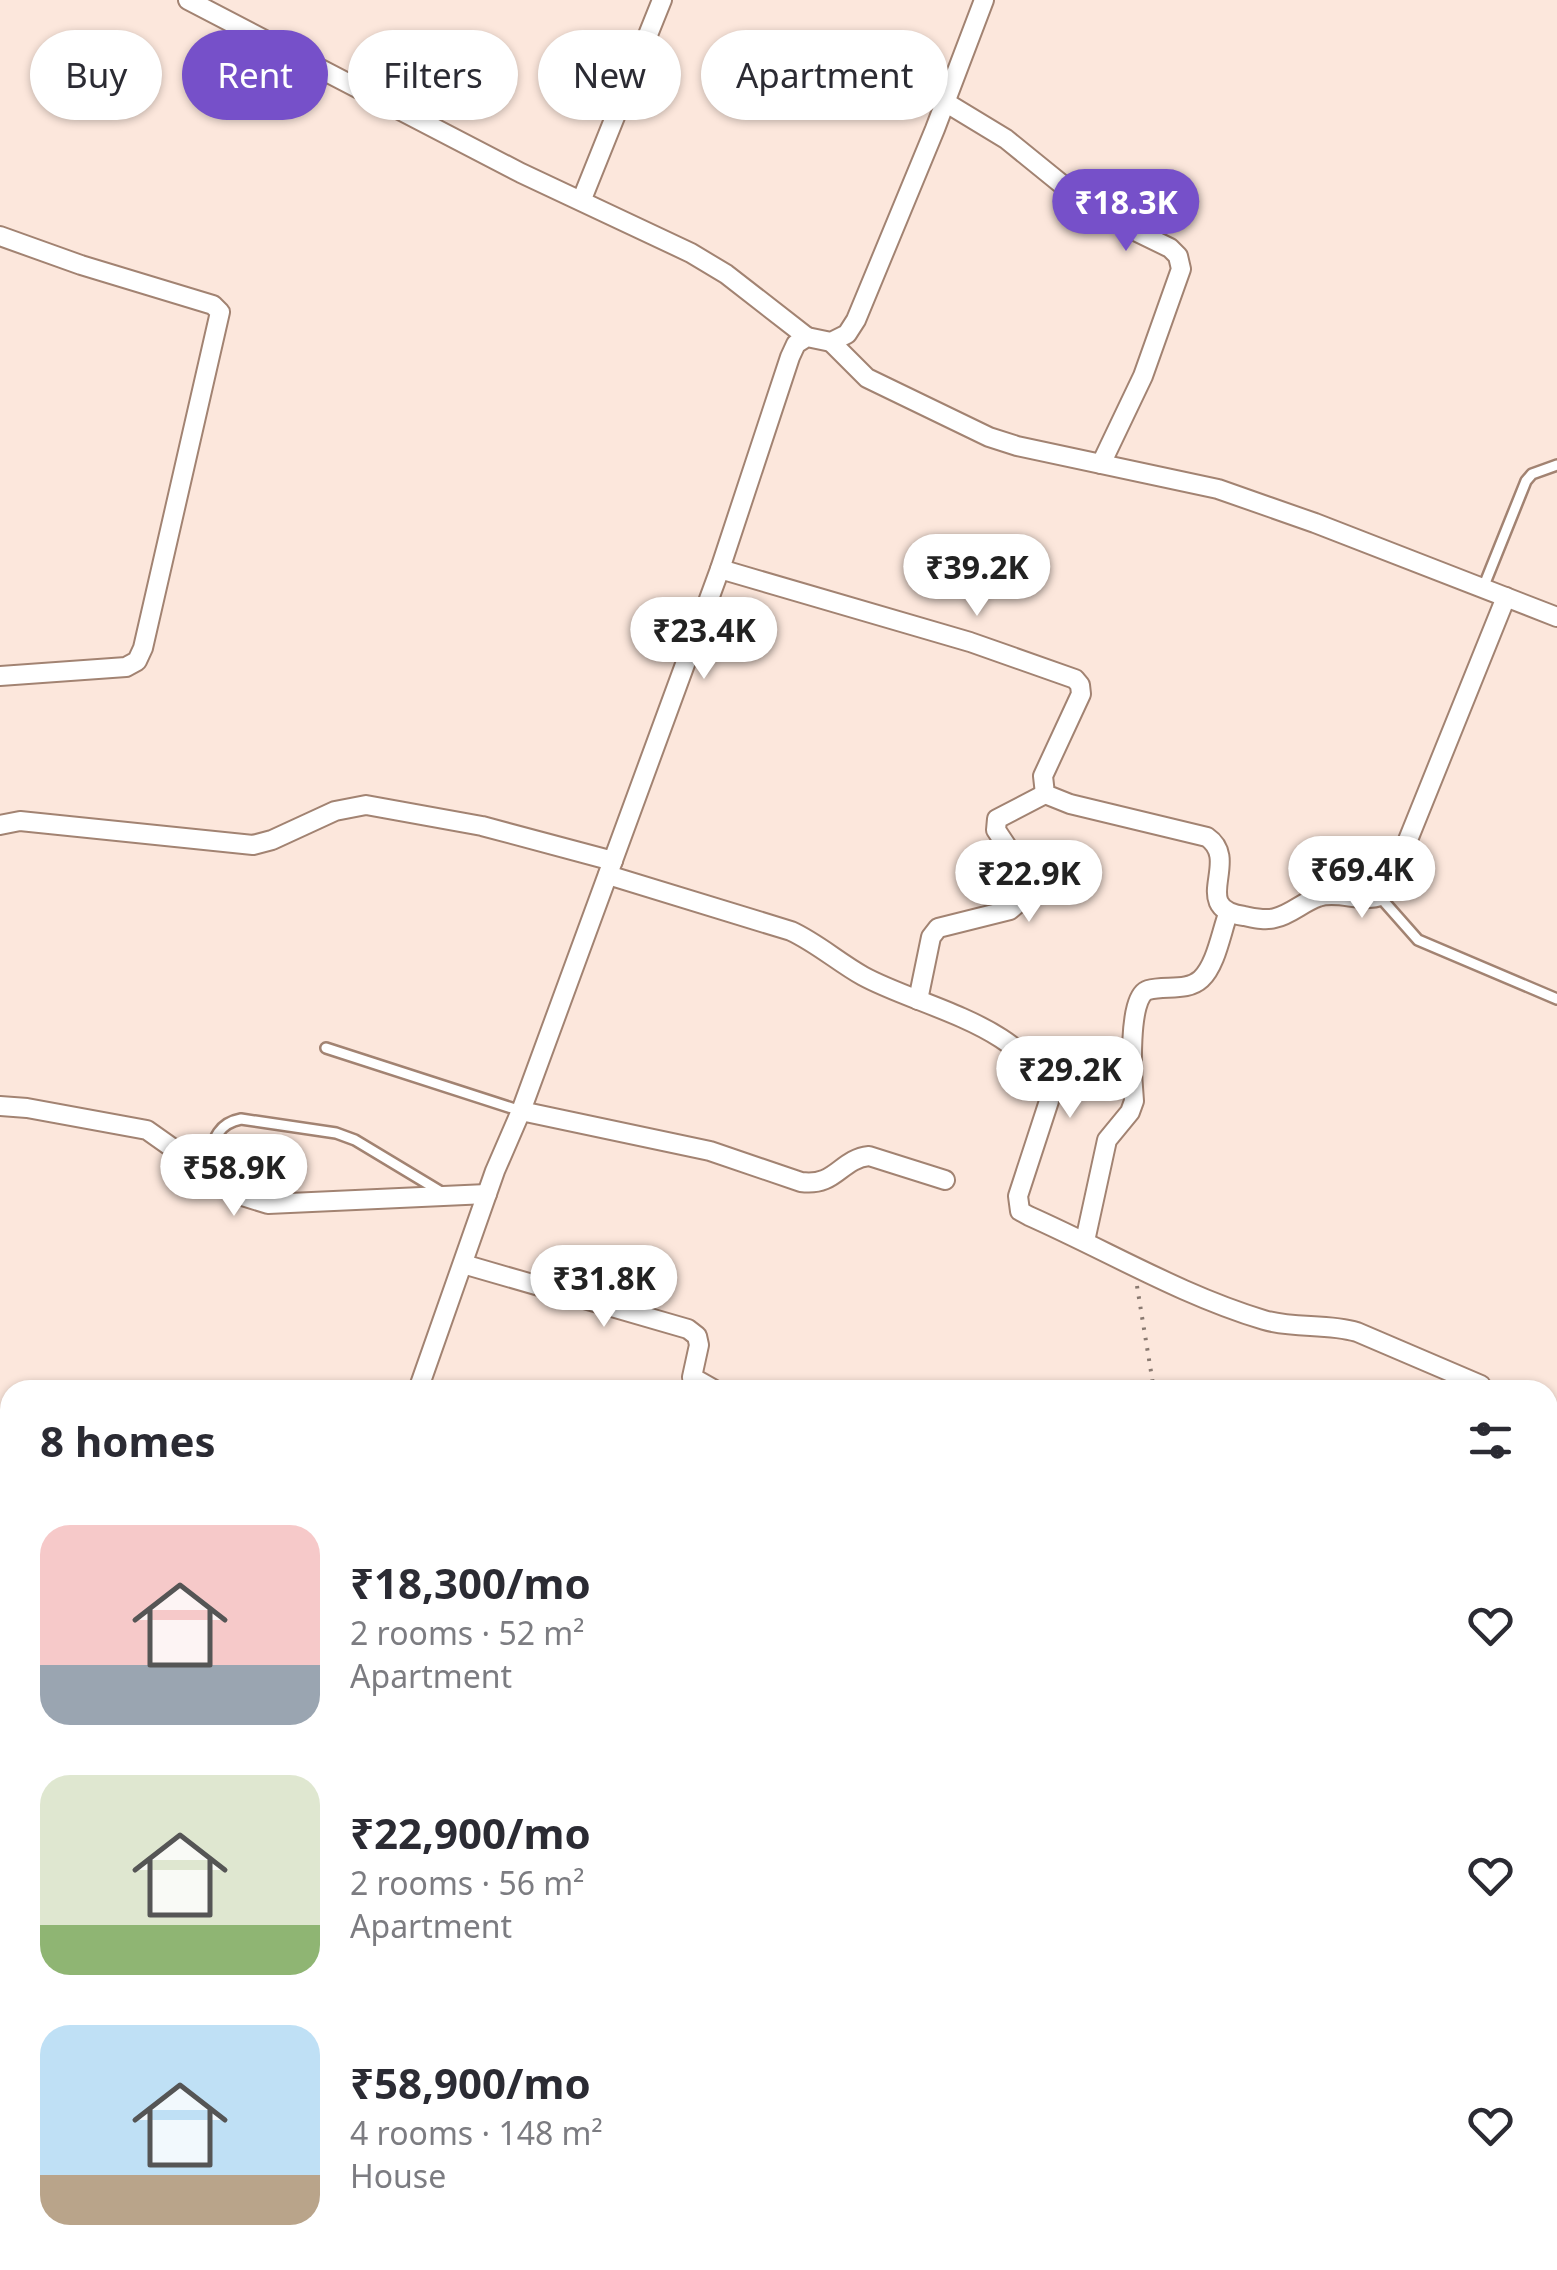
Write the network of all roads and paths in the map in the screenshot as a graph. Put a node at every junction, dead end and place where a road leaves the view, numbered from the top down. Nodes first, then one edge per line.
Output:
1 (188, 0) edge
2 (662, 0) edge
3 (984, 0) edge
4 (948, 97) edge
5 (948, 103) edge
6 (939, 120) edge
7 (582, 200) junction
8 (0, 236) edge
9 (807, 337) junction
10 (831, 342) junction
11 (1101, 464) junction
12 (1557, 465) edge
13 (720, 569) junction
14 (1483, 588) junction
15 (1506, 598) junction
16 (1557, 617) edge
17 (0, 676) edge
18 (1045, 794) junction
19 (0, 825) edge
20 (610, 868) junction
21 (1380, 897) junction
22 (1228, 914) junction
23 (1557, 999) edge
24 (918, 1000) junction
25 (326, 1048) dead end
26 (0, 1106) edge
27 (521, 1111) junction
28 (205, 1169) junction
29 (945, 1180) dead end
30 (487, 1194) junction
31 (447, 1196) junction
32 (1085, 1241) junction
33 (463, 1264) junction
34 (1134, 1266) junction
35 (422, 1380) edge
36 (697, 1380) edge
37 (1152, 1380) edge
38 (1468, 1380) edge

1 - 7 street
2 - 7 street
3 - 4 street
5 - 11 street
6 - 10 street
7 - 9 street
8 - 17 street
9 - 10 street
9 - 13 street
10 - 11 street
11 - 14 street
12 - 14 lane
13 - 18 street
13 - 20 street
14 - 15 street
15 - 16 street
15 - 21 street
18 - 22 street
18 - 24 street
19 - 20 street
20 - 24 street
20 - 27 street
21 - 22 street
21 - 23 lane
22 - 32 street
24 - 32 street
25 - 27 lane
26 - 28 street
27 - 29 street
27 - 30 street
28 - 31 street
28 - 31 lane
30 - 31 street
30 - 33 street
32 - 34 street
33 - 35 street
33 - 36 street
34 - 37 path
34 - 38 street

